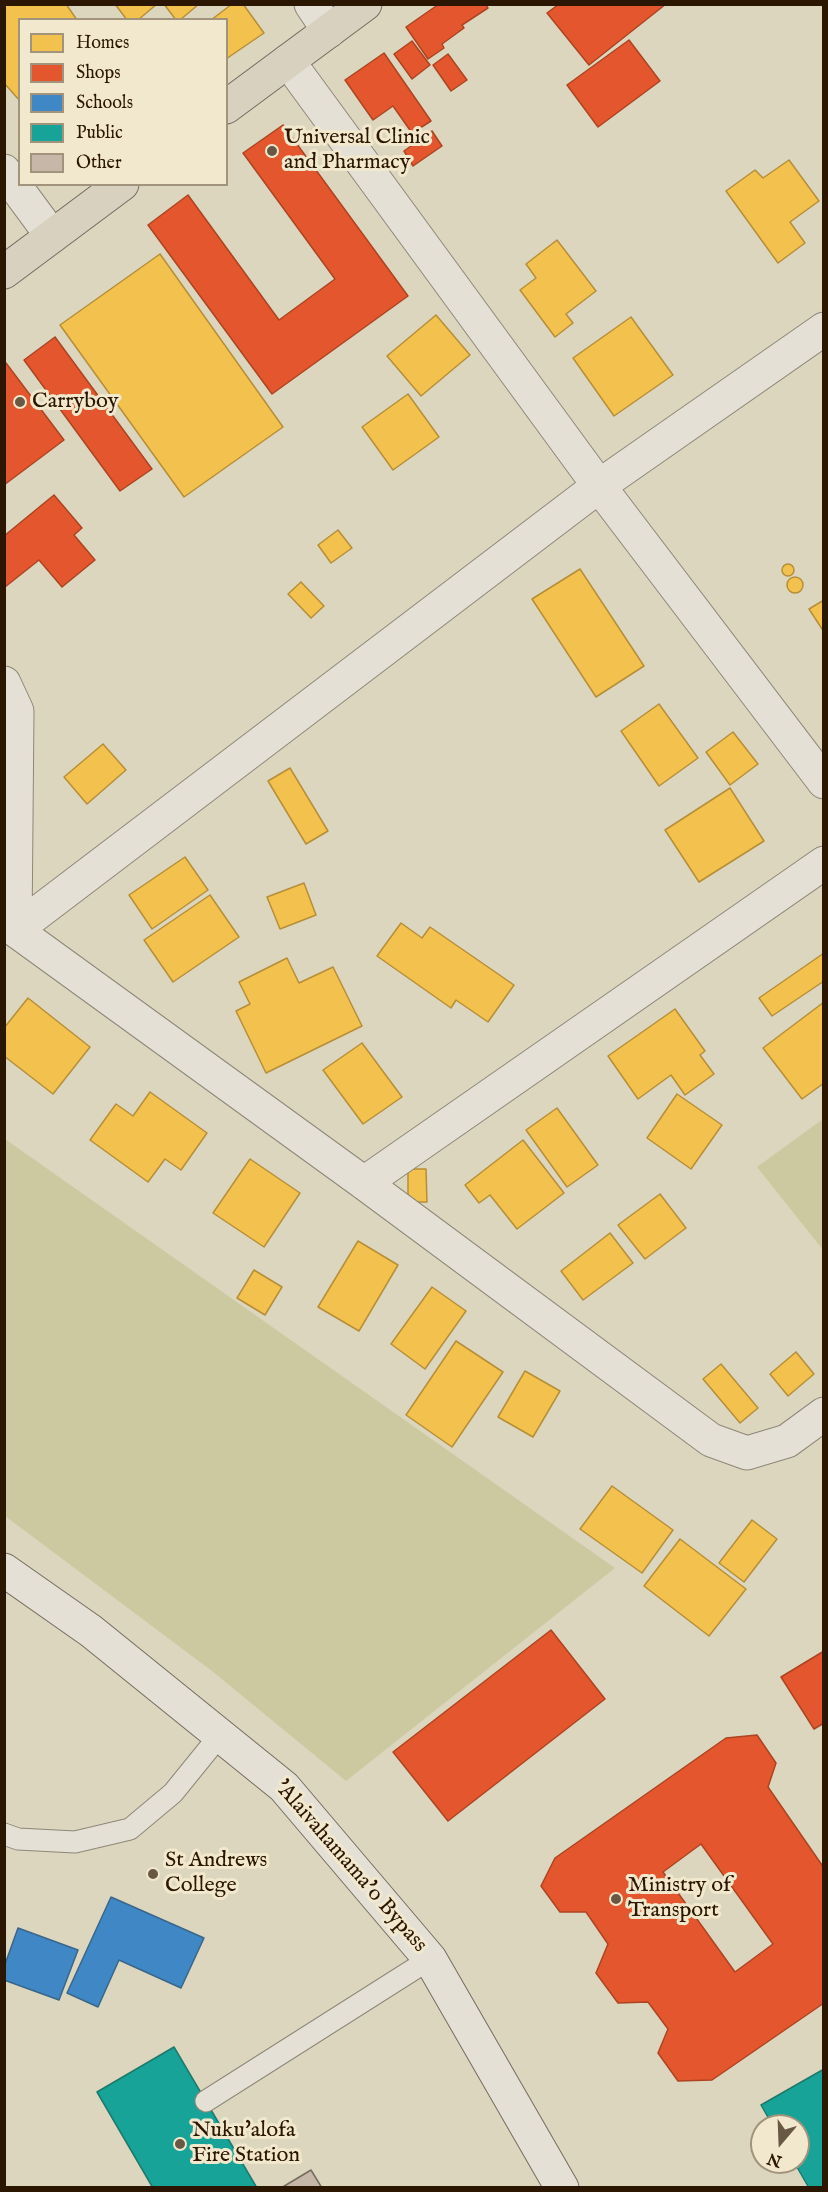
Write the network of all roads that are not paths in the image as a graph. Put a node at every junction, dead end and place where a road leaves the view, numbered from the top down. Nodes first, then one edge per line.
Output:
1 (311, 4) edge
2 (365, 4) edge
3 (329, 31) junction
4 (288, 61) junction
5 (228, 106) edge
6 (4, 171) edge
7 (119, 186) edge
8 (52, 236) junction
9 (4, 272) edge
10 (824, 329) edge
11 (599, 486) junction
12 (4, 683) edge
13 (824, 782) edge
14 (824, 863) edge
15 (15, 930) junction
16 (364, 1183) junction
17 (824, 1414) edge
18 (4, 1570) edge
19 (220, 1736) junction
20 (4, 1834) edge
21 (430, 1959) junction
22 (206, 2101) dead end
23 (562, 2187) edge

1 - 3 street
2 - 3 main road
3 - 4 main road
4 - 5 main road
4 - 11 street
6 - 8 street
7 - 8 main road
8 - 9 main road
10 - 11 street
11 - 13 street
11 - 15 street
12 - 15 street
14 - 16 street
15 - 16 street
16 - 17 street
18 - 19 street, 'Alaivahamama'o Bypass
19 - 20 lane
19 - 21 street, 'Alaivahamama'o Bypass
21 - 22 lane
21 - 23 street, 'Alaivahamama'o Bypass

